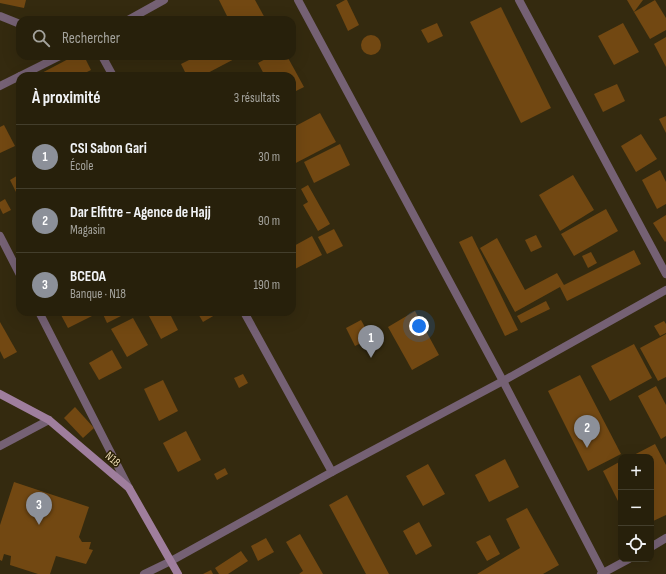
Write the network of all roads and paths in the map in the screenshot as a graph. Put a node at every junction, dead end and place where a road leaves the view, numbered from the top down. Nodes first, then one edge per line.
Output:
1 (164, 0) edge
2 (298, 0) edge
3 (519, 0) edge
4 (0, 16) edge
5 (135, 16) edge
6 (16, 22) edge
7 (52, 60) edge
8 (104, 60) edge
9 (28, 72) edge
10 (111, 72) edge
11 (16, 78) edge
12 (0, 86) edge
13 (0, 236) edge
14 (16, 267) edge
15 (666, 274) edge
16 (666, 290) edge
17 (41, 316) edge
18 (246, 316) edge
19 (503, 381) junction
20 (0, 394) edge
21 (49, 420) junction
22 (0, 446) edge
23 (332, 472) junction
24 (129, 488) junction
25 (666, 538) edge
26 (654, 545) edge
27 (171, 561) junction
28 (624, 562) edge
29 (144, 574) edge
30 (178, 574) edge
31 (602, 574) edge

1 - 5 street
2 - 19 street
3 - 15 street
4 - 6 street
7 - 9 street
8 - 10 street
11 - 12 street
13 - 14 street
16 - 19 street
17 - 24 street
18 - 23 street
19 - 23 street
19 - 31 street
20 - 21 main road, N18
21 - 22 street
21 - 24 main road, N18
23 - 27 street
24 - 27 main road, N18
25 - 26 street
27 - 29 street
27 - 30 main road, N18
28 - 31 street

